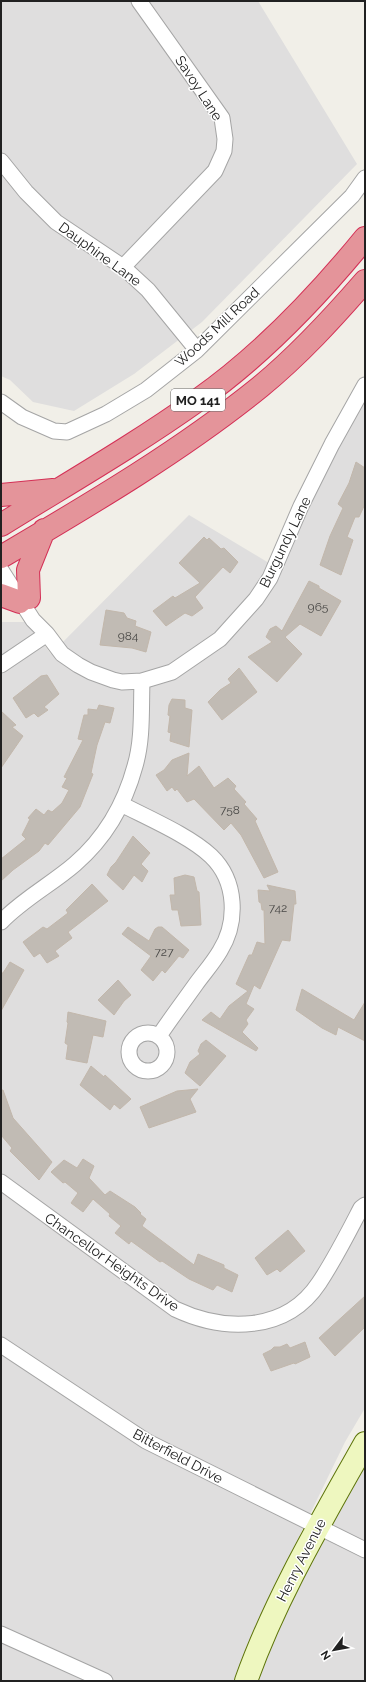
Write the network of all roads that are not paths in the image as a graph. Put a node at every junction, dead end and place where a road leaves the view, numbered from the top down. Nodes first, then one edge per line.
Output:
1 (139, 1) edge
2 (1, 161) edge
3 (365, 178) edge
4 (365, 238) edge
5 (123, 267) junction
6 (365, 281) edge
7 (197, 350) junction
8 (365, 385) edge
9 (1, 402) edge
10 (58, 490) junction
11 (1, 495) edge
12 (1, 525) edge
13 (44, 530) junction
14 (1, 559) edge
15 (17, 598) edge
16 (47, 634) junction
17 (1, 665) edge
18 (142, 681) junction
19 (121, 804) junction
20 (1, 922) edge
21 (159, 1036) dead end
22 (1, 1182) edge
23 (365, 1205) edge
24 (1, 1345) edge
25 (365, 1443) edge
26 (318, 1526) junction
27 (365, 1550) edge
28 (1, 1634) edge
29 (104, 1681) edge
30 (246, 1681) edge

1 - 5 street, Savoy Lane
2 - 5 street, Dauphine Lane
3 - 7 street, Woods Mill Road
4 - 10 highway, MO 141
5 - 7 street, Dauphine Lane
6 - 13 highway, MO 141
7 - 9 street, Woods Mill Road
8 - 18 street, Burgundy Lane
10 - 11 highway
10 - 12 highway, MO 141
13 - 14 highway, MO 141
13 - 15 highway
14 - 15 street, Burgundy Lane
15 - 16 street, Burgundy Lane
16 - 17 street
16 - 18 street, Burgundy Lane
18 - 19 street
19 - 20 street
19 - 21 street
22 - 23 street, Chancellor Heights Drive
24 - 26 street, Bitterfield Drive
25 - 26 street, Henry Avenue
26 - 27 street, Bitterfield Drive
26 - 30 street, Henry Avenue
28 - 29 street

